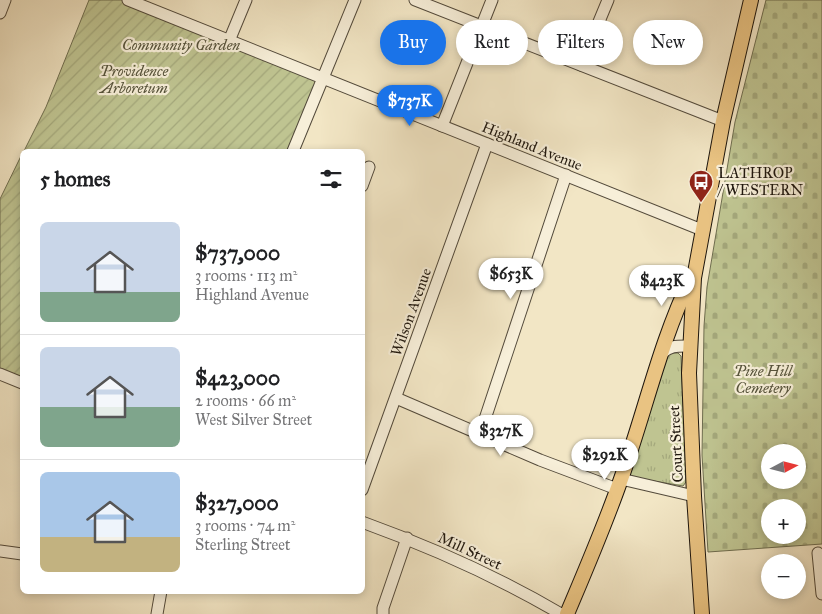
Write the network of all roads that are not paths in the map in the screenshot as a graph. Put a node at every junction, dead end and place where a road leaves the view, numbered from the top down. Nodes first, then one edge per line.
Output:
1 (5, 0) edge
2 (128, 0) edge
3 (246, 0) edge
4 (355, 0) edge
5 (415, 0) edge
6 (492, 0) edge
7 (608, 0) edge
8 (752, 0) edge
9 (150, 4) edge
10 (0, 14) edge
11 (466, 20) edge
12 (484, 20) edge
13 (600, 20) edge
14 (230, 41) junction
15 (466, 65) edge
16 (581, 65) edge
17 (323, 78) junction
18 (723, 121) junction
19 (442, 126) junction
20 (487, 144) junction
21 (294, 149) edge
22 (369, 167) dead end
23 (566, 175) junction
24 (365, 178) edge
25 (702, 230) junction
26 (694, 273) junction
27 (690, 346) junction
28 (661, 354) junction
29 (0, 374) edge
30 (20, 382) edge
31 (396, 398) junction
32 (480, 434) junction
33 (365, 482) edge
34 (619, 484) junction
35 (694, 496) junction
36 (365, 523) edge
37 (407, 538) junction
38 (0, 551) edge
39 (818, 553) dead end
40 (20, 554) edge
41 (160, 594) edge
42 (822, 594) edge
43 (157, 614) edge
44 (383, 614) edge
45 (561, 614) edge
46 (568, 614) edge
47 (702, 614) edge

1 - 10 street
2 - 9 street, Highland Avenue
3 - 14 street
4 - 17 street
5 - 11 street
6 - 12 street
7 - 13 street
8 - 18 main road
9 - 14 street, Highland Avenue
14 - 17 street, Highland Avenue
15 - 19 street
16 - 18 street
17 - 19 street, Highland Avenue
17 - 21 street
18 - 25 main road
19 - 20 street, Highland Avenue
20 - 23 street, Highland Avenue
20 - 31 street, Wilson Avenue
22 - 24 street
23 - 25 street, Highland Avenue
23 - 32 street
25 - 26 main road
26 - 27 main road, Court Street
26 - 28 main road
27 - 28 street
27 - 35 main road, Court Street
28 - 34 main road
29 - 30 street
31 - 32 street
31 - 33 street, Wilson Avenue
32 - 34 street
34 - 35 street
34 - 46 main road
35 - 47 main road, Court Street
36 - 37 street, Mill Street
37 - 44 street
37 - 45 street, Mill Street
38 - 40 street
39 - 42 street
41 - 43 street

